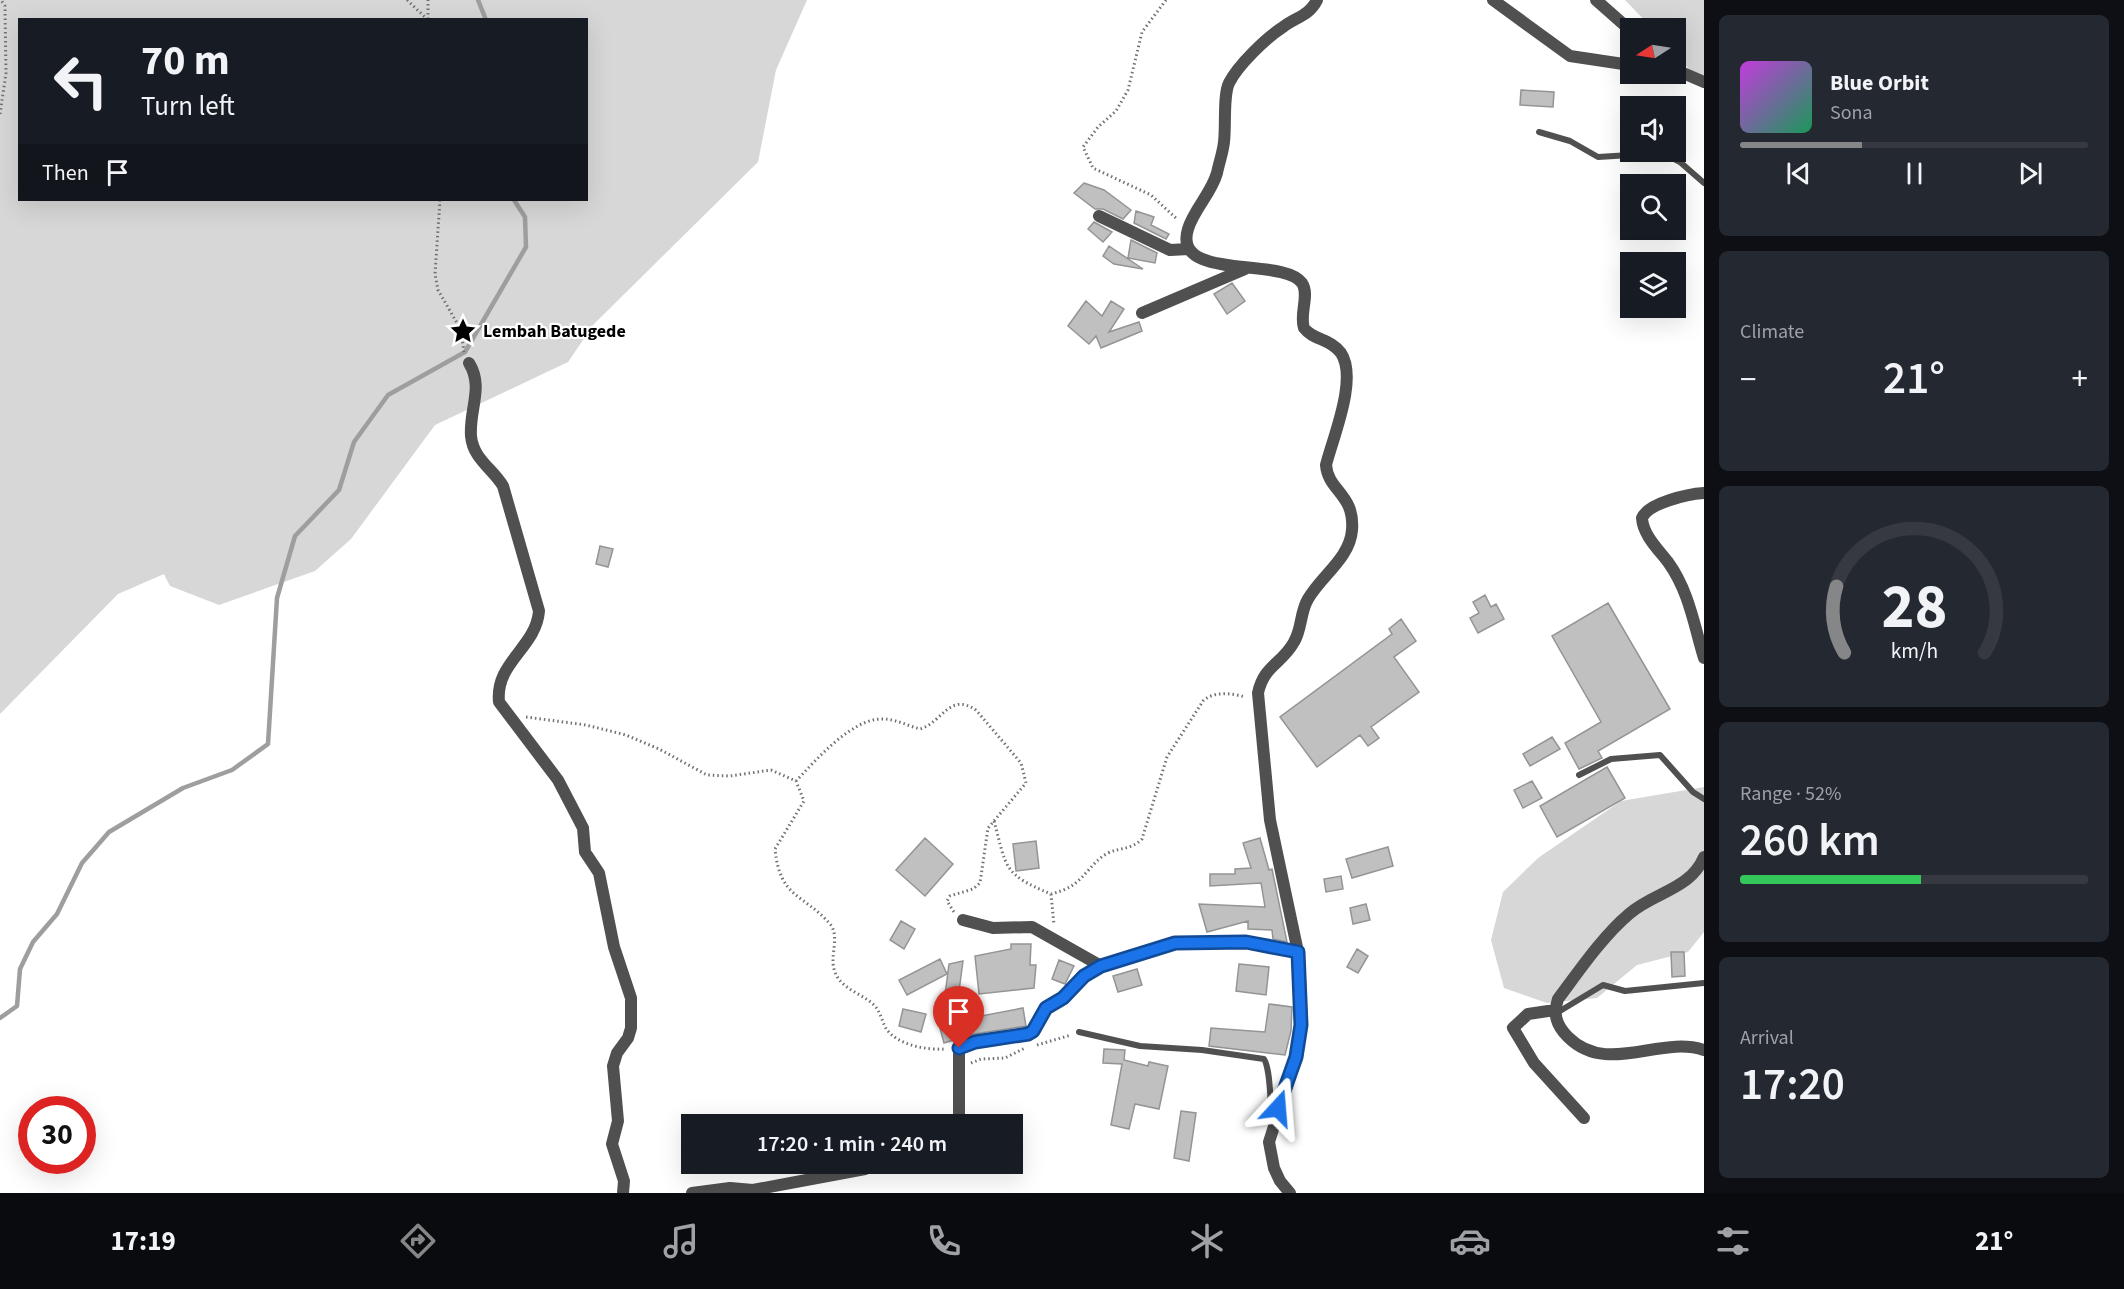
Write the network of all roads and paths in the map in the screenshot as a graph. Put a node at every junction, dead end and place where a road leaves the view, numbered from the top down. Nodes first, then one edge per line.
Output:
1 (1, 0) edge
2 (407, 0) edge
3 (428, 0) edge
4 (1166, 0) edge
5 (1317, 0) edge
6 (1493, 0) edge
7 (1596, 0) edge
8 (427, 18) edge
9 (428, 18) edge
10 (1620, 21) edge
11 (1620, 64) edge
12 (1686, 74) edge
13 (1704, 82) edge
14 (0, 114) edge
15 (1539, 132) dead end
16 (1704, 183) edge
17 (440, 201) edge
18 (1099, 216) dead end
19 (1188, 229) junction
20 (1189, 249) junction
21 (1245, 269) junction
22 (1142, 313) dead end
23 (461, 347) dead end
24 (470, 363) dead end
25 (1704, 491) edge
26 (1704, 658) edge
27 (1258, 712) junction
28 (509, 717) junction
29 (1579, 775) dead end
30 (796, 781) junction
31 (1704, 799) edge
32 (994, 819) junction
33 (1704, 857) edge
34 (1051, 894) junction
35 (963, 920) joint
36 (1056, 939) junction
37 (1298, 952) junction
38 (1101, 966) junction
39 (1704, 983) edge
40 (1555, 1012) junction
41 (1079, 1032) joint
42 (959, 1048) junction
43 (1704, 1050) edge
44 (958, 1067) junction
45 (959, 1114) edge
46 (1584, 1118) dead end
47 (1272, 1125) junction
48 (838, 1174) edge
49 (623, 1193) edge
50 (692, 1193) edge
51 (1290, 1193) edge

1 - 14 path
2 - 8 path
3 - 9 path
4 - 19 path
5 - 19 street
6 - 11 street
7 - 10 street
12 - 13 street
15 - 16 lane
17 - 23 path
18 - 20 street
19 - 20 street
20 - 21 street
21 - 22 street
21 - 27 street
24 - 28 street
25 - 26 street
27 - 34 path
27 - 37 street
28 - 30 path
28 - 49 street
29 - 31 lane
30 - 32 path
30 - 42 path
32 - 34 path
32 - 35 path
33 - 40 street
34 - 36 path
35 - 36 street
36 - 38 street
37 - 38 street
37 - 47 street
38 - 42 street
39 - 40 lane
40 - 43 street
40 - 46 street
41 - 44 path
41 - 47 lane
42 - 44 street
44 - 45 street
47 - 51 street
48 - 50 street

